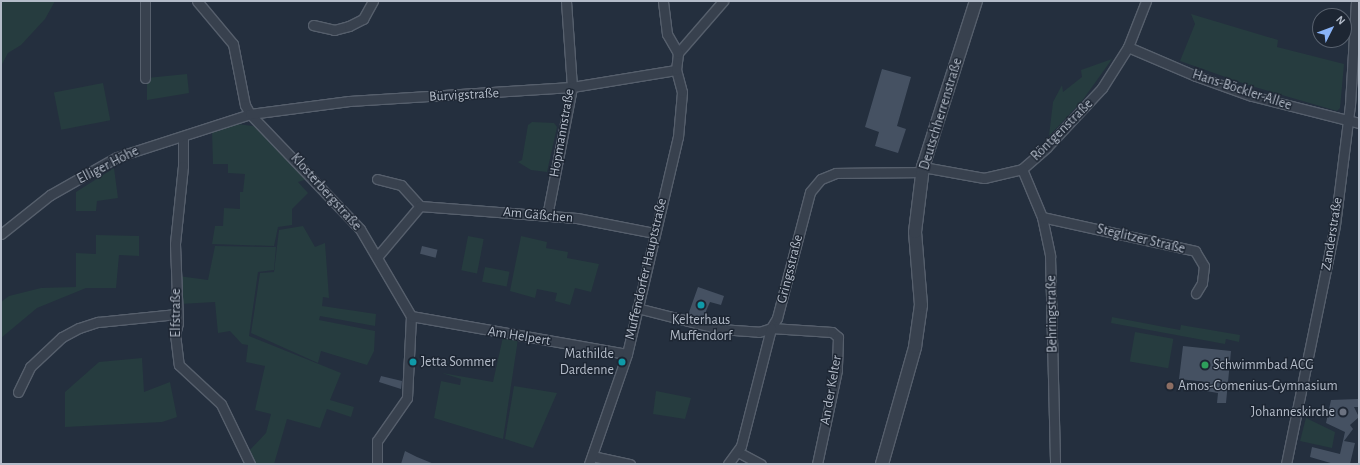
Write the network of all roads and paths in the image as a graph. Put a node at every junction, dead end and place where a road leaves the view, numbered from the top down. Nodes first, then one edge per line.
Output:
1 (145, 1) edge
2 (197, 1) edge
3 (372, 1) edge
4 (566, 1) edge
5 (663, 1) edge
6 (723, 1) edge
7 (976, 1) edge
8 (1146, 1) edge
9 (1356, 1) edge
10 (313, 25) dead end
11 (1128, 47) junction
12 (678, 53) junction
13 (676, 70) junction
14 (145, 78) dead end
15 (572, 87) junction
16 (250, 114) junction
17 (1348, 121) junction
18 (1359, 123) edge
19 (183, 138) junction
20 (922, 169) junction
21 (1022, 169) junction
22 (377, 179) dead end
23 (420, 206) junction
24 (547, 216) junction
25 (1042, 217) junction
26 (654, 233) junction
27 (1, 234) edge
28 (377, 257) junction
29 (1196, 293) dead end
30 (637, 308) junction
31 (177, 314) junction
32 (411, 316) junction
33 (770, 328) junction
34 (626, 354) junction
35 (18, 392) dead end
36 (738, 452) junction
37 (591, 460) edge
38 (250, 464) edge
39 (376, 464) edge
40 (630, 464) edge
41 (728, 464) edge
42 (761, 464) edge
43 (817, 464) edge
44 (882, 464) edge
45 (1055, 464) edge
46 (1286, 464) edge

1 - 14 street
2 - 16 street, Klosterbergstraße
3 - 10 street
4 - 15 street, Hopmannstraße
5 - 12 street
6 - 12 street
7 - 20 street, Deutschherrenstraße
8 - 11 street, Röntgenstraße
9 - 17 street, Zanderstraße
11 - 17 street, Hans-Böckler-Allee
11 - 21 street, Röntgenstraße
12 - 13 street
13 - 15 street, Bürvigstraße
13 - 26 street, Muffendorfer Hauptstraße
15 - 16 street, Bürvigstraße
15 - 24 street, Hopmannstraße
16 - 19 street, Elliger Höhe
16 - 28 street, Klosterbergstraße
17 - 18 street, Hans-Böckler-Allee
17 - 46 street, Zanderstraße
19 - 27 street, Elliger Höhe
19 - 31 street, Elfstraße
20 - 21 street, Röntgenstraße
20 - 33 street, Gringsstraße
20 - 44 street, Deutschherrenstraße
21 - 25 street, Behringstraße
22 - 23 street
23 - 24 street, Am Gäßchen
23 - 28 street
24 - 26 street, Am Gäßchen
25 - 29 street, Steglitzer Straße
25 - 45 street, Behringstraße
26 - 30 street, Muffendorfer Hauptstraße
28 - 32 street, Klosterbergstraße
30 - 33 street
30 - 34 street, Muffendorfer Hauptstraße
31 - 35 street
31 - 38 street, Elfstraße
32 - 34 street, Am Helpert
32 - 39 street
33 - 36 street, Gringsstraße
33 - 43 street, An der Kelter
34 - 37 street, Muffendorfer Hauptstraße
36 - 41 street
36 - 42 street
37 - 40 street

